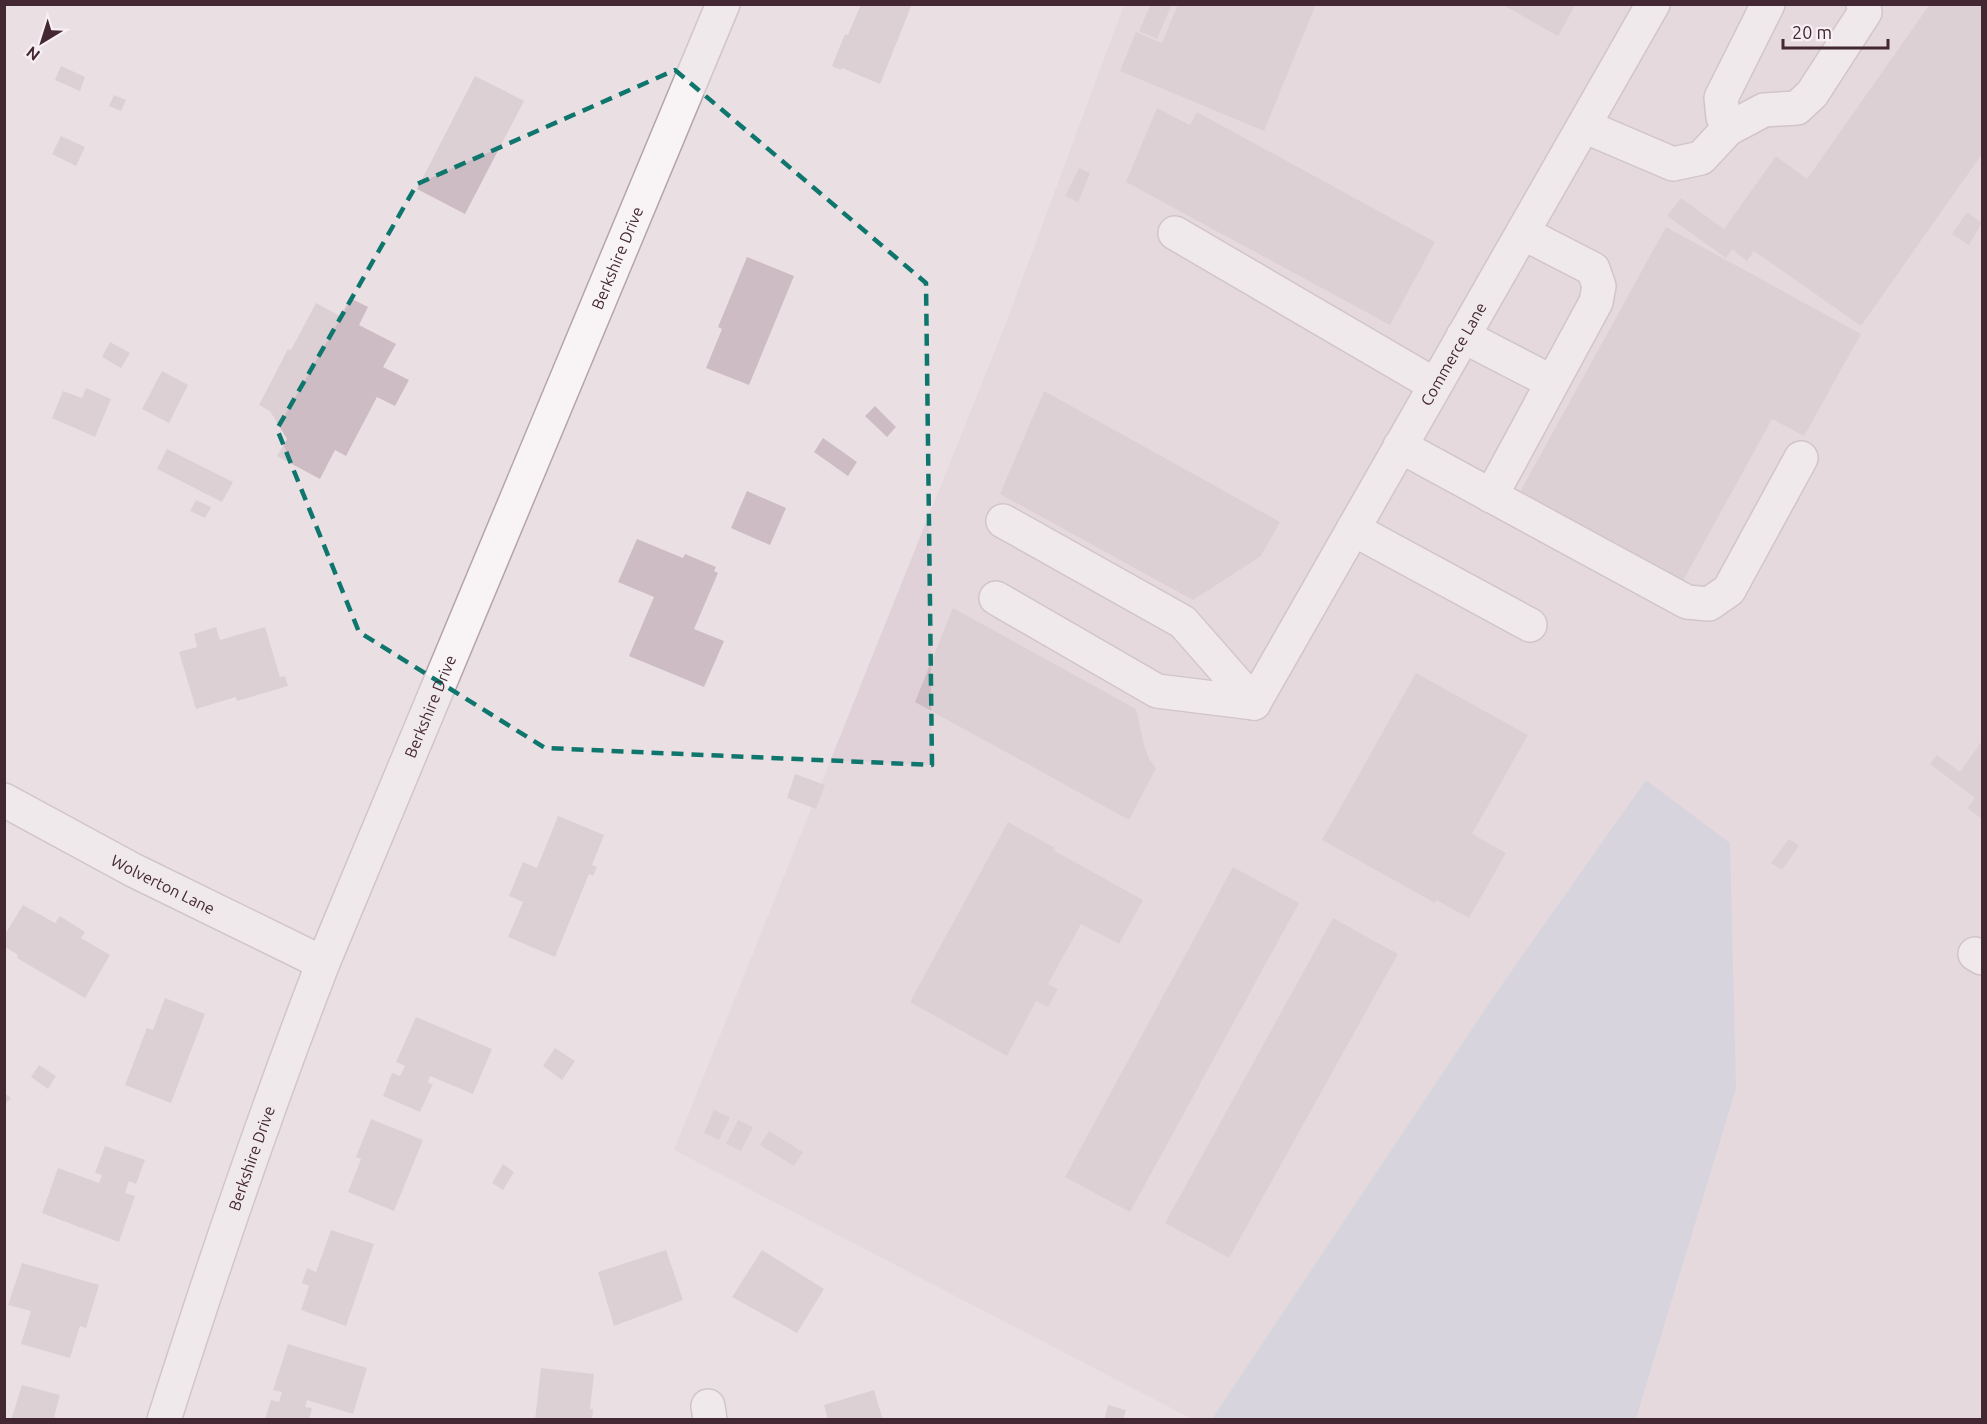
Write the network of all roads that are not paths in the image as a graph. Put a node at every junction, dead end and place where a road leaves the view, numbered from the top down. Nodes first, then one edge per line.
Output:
1 (723, 4) edge
2 (1653, 4) edge
3 (1768, 4) edge
4 (1863, 4) edge
5 (1584, 126) junction
6 (1728, 129) junction
7 (1175, 233) dead end
8 (1522, 233) junction
9 (1463, 336) junction
10 (1552, 382) junction
11 (1435, 385) junction
12 (1400, 446) junction
13 (1801, 458) dead end
14 (1491, 495) junction
15 (1003, 521) dead end
16 (1353, 529) junction
17 (996, 598) dead end
18 (1530, 625) dead end
19 (1254, 703) junction
20 (4, 800) edge
21 (323, 963) junction
22 (164, 1419) edge

1 - 21 street, Berkshire Drive
2 - 5 street, Commerce Lane
3 - 6 street
4 - 6 street
5 - 6 street
5 - 8 street, Commerce Lane
7 - 11 street
8 - 9 street, Commerce Lane
8 - 10 street
9 - 10 street
9 - 11 street, Commerce Lane
10 - 14 street
11 - 12 street, Commerce Lane
12 - 14 street
12 - 16 street, Commerce Lane
13 - 14 street
15 - 19 street
16 - 18 street
16 - 19 street, Commerce Lane
17 - 19 street
20 - 21 street, Wolverton Lane
21 - 22 street, Berkshire Drive

